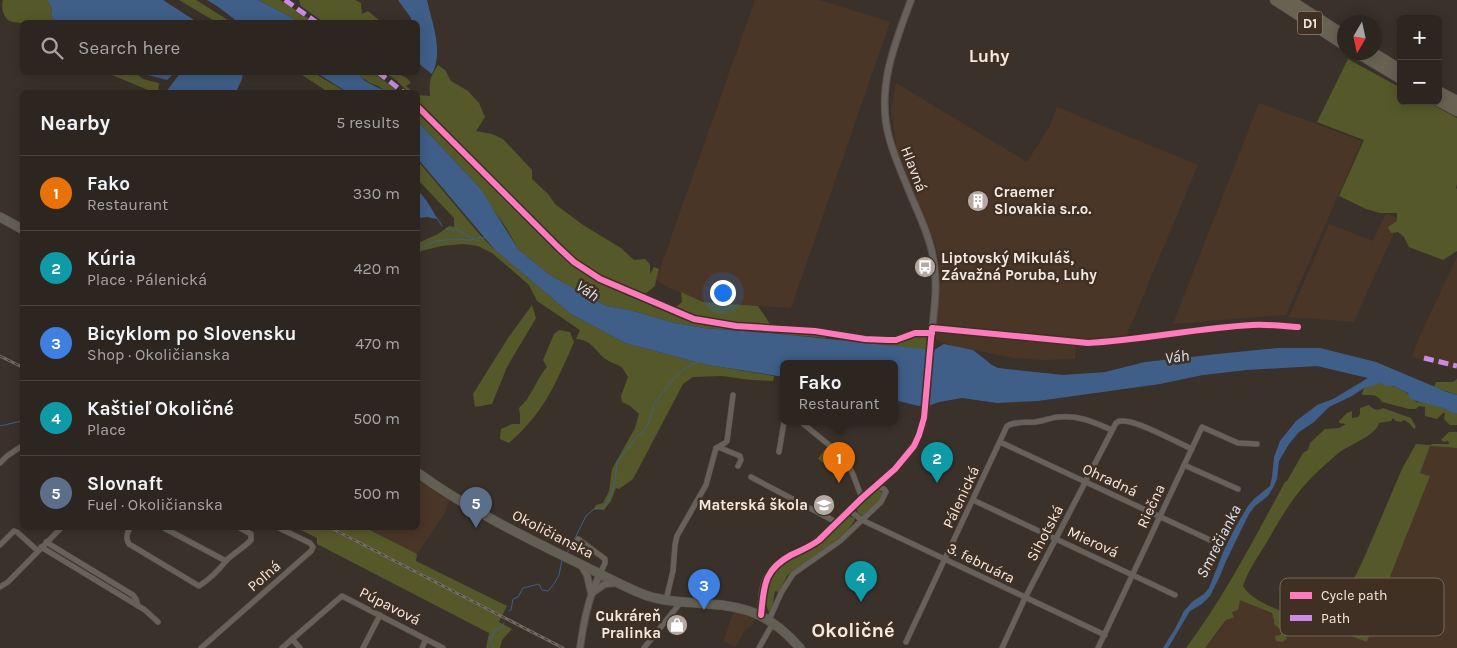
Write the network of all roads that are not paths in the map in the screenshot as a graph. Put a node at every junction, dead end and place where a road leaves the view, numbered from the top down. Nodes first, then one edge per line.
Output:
1 (911, 0) edge
2 (1276, 0) edge
3 (1290, 0) edge
4 (1337, 30) edge
5 (1337, 40) edge
6 (1382, 58) edge
7 (1369, 60) edge
8 (1397, 68) edge
9 (1397, 77) edge
10 (1442, 93) edge
11 (1457, 101) edge
12 (1442, 103) edge
13 (1457, 111) edge
14 (0, 217) edge
15 (20, 228) edge
16 (733, 396) dead end
17 (784, 425) edge
18 (804, 425) edge
19 (1112, 430) junction
20 (1000, 442) junction
21 (1257, 444) dead end
22 (20, 447) edge
23 (718, 447) junction
24 (1192, 449) junction
25 (780, 452) dead end
26 (0, 463) edge
27 (1184, 465) junction
28 (738, 466) dead end
29 (420, 474) edge
30 (751, 477) dead end
31 (1086, 482) junction
32 (876, 486) junction
33 (1238, 489) dead end
34 (862, 498) junction
35 (973, 500) junction
36 (849, 510) junction
37 (1160, 516) junction
38 (862, 520) junction
39 (836, 522) junction
40 (59, 530) edge
41 (129, 530) edge
42 (168, 530) edge
43 (244, 530) edge
44 (283, 530) edge
45 (1056, 538) junction
46 (578, 539) dead end
47 (1210, 540) dead end
48 (46, 542) junction
49 (0, 545) edge
50 (39, 549) junction
51 (946, 560) junction
52 (226, 561) junction
53 (581, 564) junction
54 (600, 574) junction
55 (1133, 575) junction
56 (619, 583) junction
57 (0, 587) edge
58 (591, 594) junction
59 (1175, 595) dead end
60 (1025, 598) junction
61 (666, 600) junction
62 (682, 602) junction
63 (138, 606) junction
64 (380, 615) junction
65 (761, 615) junction
66 (771, 621) junction
67 (158, 622) dead end
68 (1104, 635) junction
69 (292, 639) junction
70 (426, 639) junction
71 (906, 642) dead end
72 (201, 648) edge
73 (282, 648) edge
74 (300, 648) edge
75 (363, 648) edge
76 (422, 648) edge
77 (443, 648) edge
78 (580, 648) edge
79 (644, 648) edge
80 (759, 648) edge
81 (800, 648) edge
82 (1002, 648) edge
83 (1098, 648) edge

1 - 32 street, Hlavná
2 - 5 highway, D1
3 - 4 highway, D1
6 - 8 highway
7 - 9 highway
10 - 11 highway
12 - 13 highway
14 - 15 main road
16 - 23 street
17 - 25 street
18 - 34 street
19 - 20 street, Pálenická
19 - 24 street
19 - 31 street, Sihotská
20 - 31 street, Ohradná
20 - 35 street, Pálenická
21 - 24 street, Riečna
22 - 26 street
23 - 28 street
23 - 61 street
24 - 27 street, Riečna
27 - 33 street
27 - 37 street, Riečna
29 - 53 main road, Okoličianska
30 - 39 street
31 - 37 street, Ohradná
31 - 45 street, Sihotská
32 - 34 street, Hlavná
32 - 38 street
34 - 36 street, Hlavná
35 - 45 street, Mierová
35 - 51 street, Pálenická
36 - 38 street, 3. februára
36 - 39 street, Hlavná
37 - 47 street, Ohradná
37 - 55 street, Riečna
38 - 51 street, 3. februára
38 - 66 street
39 - 65 street, Hlavná
40 - 48 street
41 - 52 street
42 - 52 street
43 - 52 street
44 - 72 street, Poľná
45 - 55 street, Mierová
45 - 60 street, Sihotská
46 - 54 street, Okoličianska
48 - 50 street
48 - 63 street
49 - 50 street
50 - 57 street
50 - 63 street
51 - 60 street, 3. februára
51 - 71 street, Pálenická
53 - 54 main road, Okoličianska
53 - 58 street
54 - 56 main road, Okoličianska
54 - 58 street
55 - 59 street, Mierová
55 - 68 street, Riečna
56 - 58 street
56 - 61 main road, Okoličianska
58 - 78 street
60 - 68 street, 3. februára
60 - 82 street, Sihotská
61 - 62 main road, Okoličianska
62 - 65 main road, Okoličianska
62 - 79 street
63 - 67 street
64 - 69 street, Púpavová
64 - 70 street, Púpavová
64 - 75 street
65 - 66 main road, Okoličianska
66 - 80 street
66 - 81 main road, Okoličianska
68 - 83 street, Riečna
69 - 73 street, Púpavová
69 - 74 street
70 - 76 street
70 - 77 street, Púpavová

